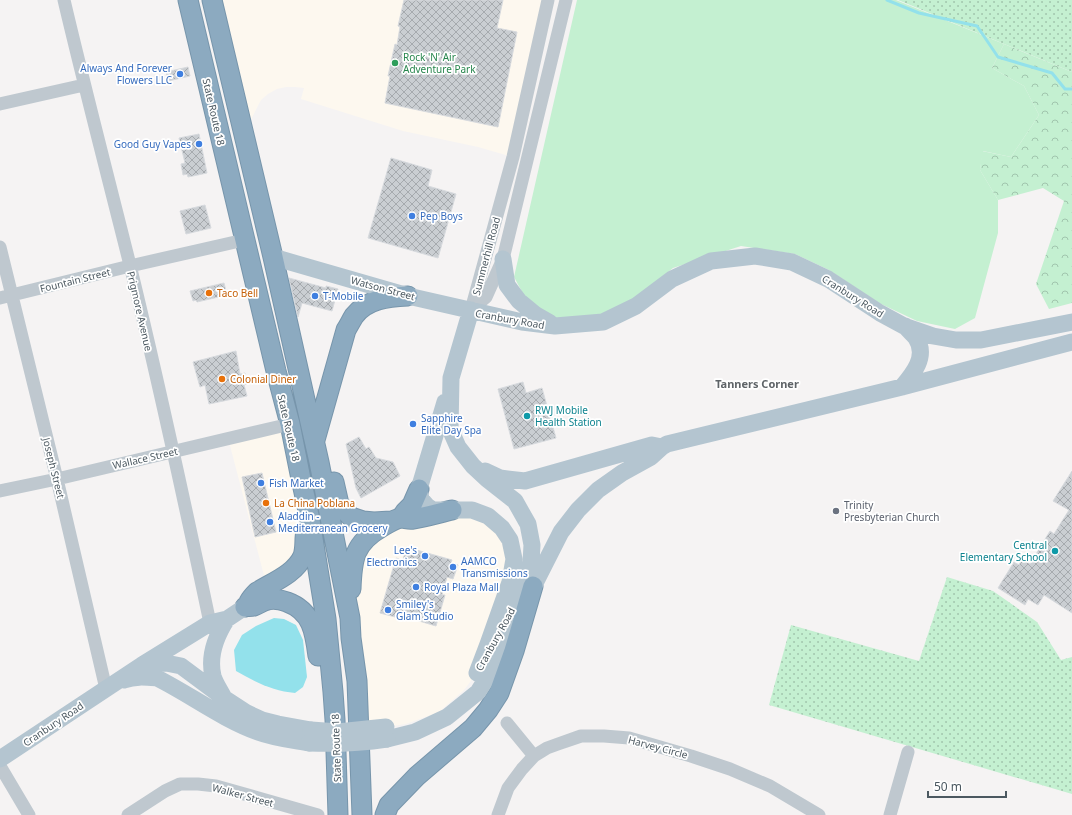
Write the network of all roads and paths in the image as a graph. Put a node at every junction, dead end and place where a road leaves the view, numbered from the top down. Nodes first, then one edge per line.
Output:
1 (64, 0) edge
2 (188, 0) edge
3 (212, 0) edge
4 (548, 0) edge
5 (566, 0) edge
6 (84, 85) junction
7 (0, 104) edge
8 (244, 240) junction
9 (0, 247) edge
10 (273, 257) junction
11 (503, 259) junction
12 (130, 266) junction
13 (408, 296) junction
14 (6, 297) edge
15 (472, 310) junction
16 (1072, 322) edge
17 (556, 326) junction
18 (904, 326) junction
19 (1072, 342) edge
20 (451, 378) junction
21 (902, 387) junction
22 (290, 424) junction
23 (314, 442) junction
24 (662, 447) junction
25 (173, 451) junction
26 (319, 462) junction
27 (473, 466) junction
28 (57, 479) junction
29 (419, 489) junction
30 (0, 491) edge
31 (452, 510) junction
32 (310, 520) junction
33 (397, 520) junction
34 (533, 586) junction
35 (245, 607) junction
36 (350, 618) junction
37 (227, 619) junction
38 (210, 623) junction
39 (192, 634) junction
40 (142, 665) junction
41 (181, 666) junction
42 (477, 673) junction
43 (106, 689) junction
44 (334, 692) junction
45 (224, 698) junction
46 (199, 702) junction
47 (507, 723) dead end
48 (386, 733) junction
49 (310, 736) junction
50 (908, 752) dead end
51 (534, 756) junction
52 (1, 757) edge
53 (29, 815) edge
54 (128, 815) edge
55 (318, 815) edge
56 (338, 815) edge
57 (362, 815) edge
58 (385, 815) edge
59 (498, 815) edge
60 (820, 815) edge
61 (890, 815) edge

1 - 6 street, Prigmore Avenue
2 - 8 highway, State Route 18
3 - 10 highway
4 - 15 street, Summerhill Road
5 - 11 street, Summerhill Road
6 - 7 street
6 - 12 street, Prigmore Avenue
8 - 12 street, Fountain Street
8 - 22 highway, State Route 18
9 - 14 street, Joseph Street
10 - 13 main road, Watson Street
10 - 23 highway
11 - 15 street, Summerhill Road
11 - 17 main road
12 - 14 street, Fountain Street
12 - 25 street, Prigmore Avenue
13 - 15 main road, Watson Street
13 - 23 highway
14 - 28 street, Joseph Street
15 - 17 main road, Cranbury Road
15 - 20 main road, Cranbury Road
16 - 18 main road, Cranbury Road
17 - 18 main road, Cranbury Road
18 - 21 main road
19 - 21 main road, Cranbury Road
20 - 27 main road, Cranbury Road
20 - 29 main road
21 - 24 main road, Cranbury Road
22 - 25 street, Wallace Street
22 - 32 highway, State Route 18
23 - 26 highway
24 - 27 main road
24 - 34 main road, Cranbury Road
25 - 28 street, Wallace Street
25 - 38 street, Prigmore Avenue
26 - 33 highway
26 - 36 highway
27 - 42 main road, Cranbury Road
28 - 30 street, Wallace Street
28 - 43 street, Joseph Street
29 - 31 main road
29 - 33 highway
31 - 33 highway
31 - 42 main road
32 - 35 highway
32 - 44 highway, State Route 18
33 - 36 highway
34 - 48 main road, Cranbury Road
34 - 58 highway
35 - 37 main road, Cranbury Road
35 - 44 highway
36 - 57 highway
37 - 38 main road, Cranbury Road
37 - 45 main road
38 - 39 main road, Cranbury Road
39 - 40 main road, Cranbury Road
39 - 41 main road
40 - 41 main road, Cranbury Road
40 - 43 main road, Cranbury Road
41 - 45 main road, Cranbury Road
41 - 46 main road
42 - 48 main road, Cranbury Road
43 - 46 main road, Cranbury Road
43 - 52 main road, Cranbury Road
44 - 56 highway, State Route 18
45 - 49 main road, Cranbury Road
46 - 49 main road, Cranbury Road
47 - 51 street
48 - 49 main road, Cranbury Road, bridge
50 - 61 street
51 - 59 street, Harvey Circle
51 - 60 street, Harvey Circle
52 - 53 street
54 - 55 street, Walker Street

